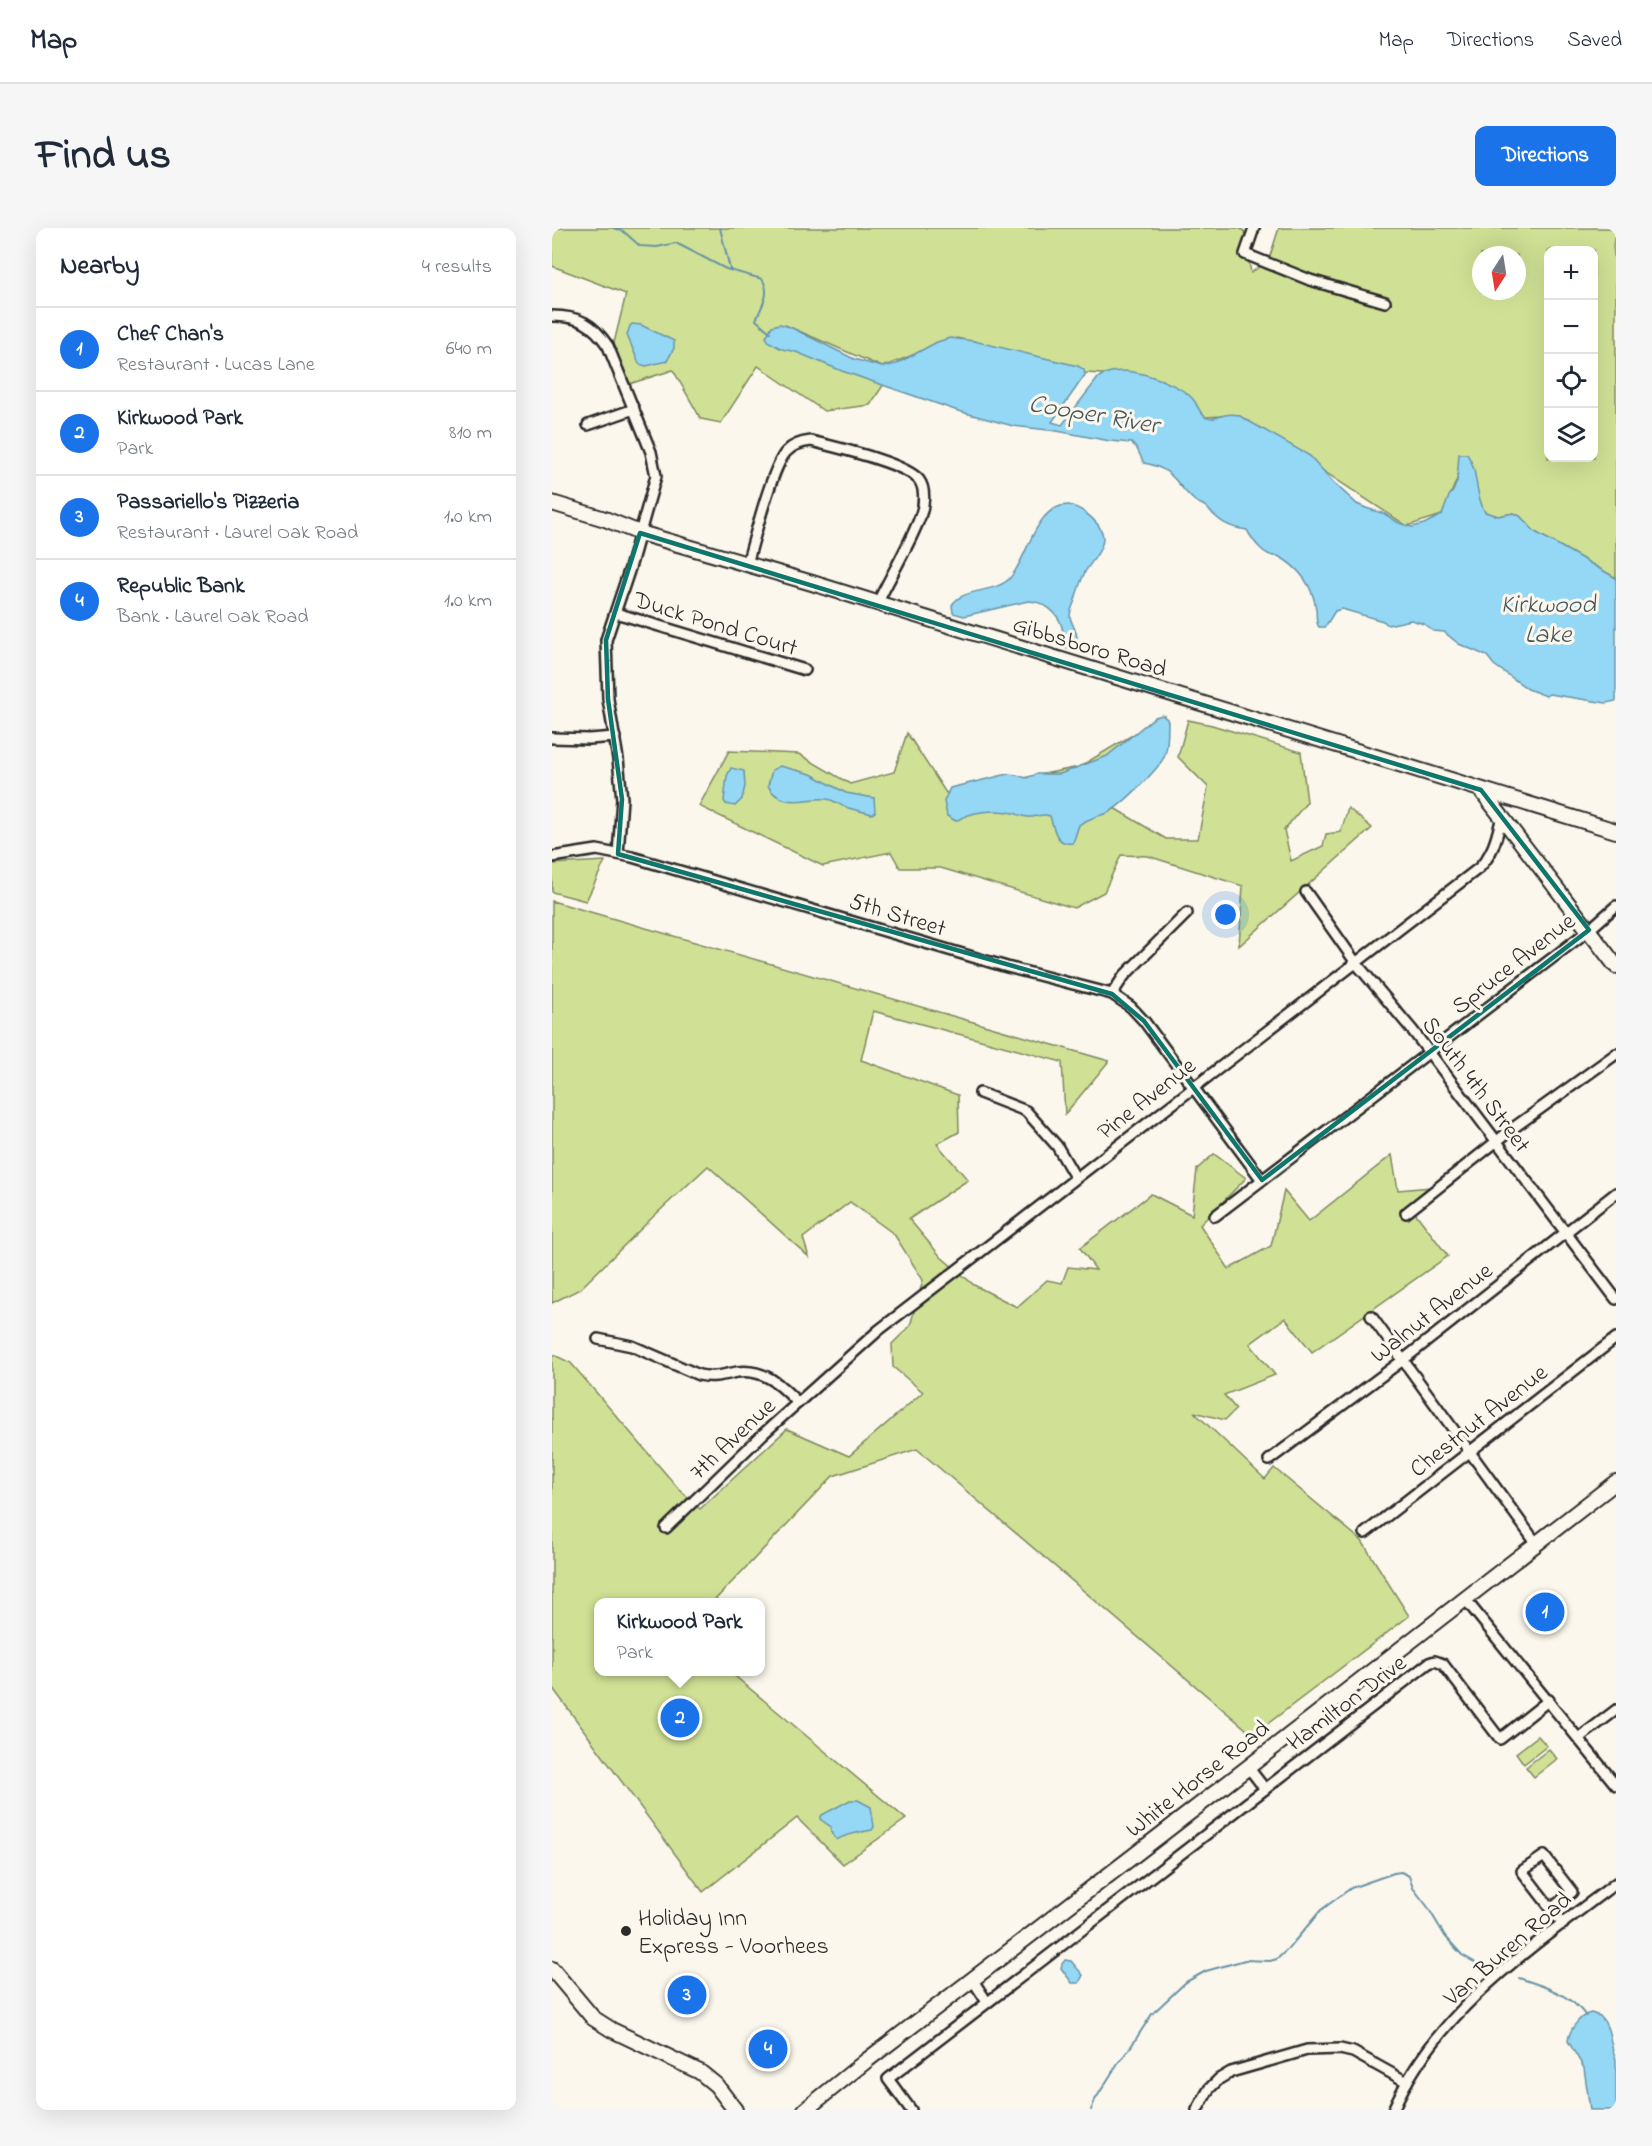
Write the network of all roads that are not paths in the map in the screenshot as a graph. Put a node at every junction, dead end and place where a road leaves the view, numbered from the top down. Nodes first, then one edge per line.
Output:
1 (1254, 228) edge
2 (1385, 302) dead end
3 (552, 316) edge
4 (634, 409) junction
5 (588, 425) dead end
6 (552, 503) edge
7 (640, 533) junction
8 (747, 564) junction
9 (877, 604) junction
10 (616, 613) junction
11 (805, 670) dead end
12 (615, 737) junction
13 (552, 738) edge
14 (1481, 790) junction
15 (1502, 816) junction
16 (1616, 831) edge
17 (618, 854) junction
18 (552, 857) edge
19 (1306, 892) dead end
20 (1616, 906) edge
21 (1187, 913) dead end
22 (1589, 930) junction
23 (1356, 963) junction
24 (1616, 966) edge
25 (1112, 994) junction
26 (1429, 1053) junction
27 (1616, 1054) edge
28 (1193, 1087) junction
29 (980, 1093) dead end
30 (1496, 1142) junction
31 (1075, 1177) junction
32 (1262, 1180) junction
33 (1616, 1193) edge
34 (1406, 1214) dead end
35 (1215, 1216) dead end
36 (1564, 1232) junction
37 (1616, 1299) edge
38 (1371, 1316) dead end
39 (1616, 1338) edge
40 (598, 1339) dead end
41 (1403, 1360) junction
42 (798, 1403) junction
43 (1469, 1450) junction
44 (1269, 1460) dead end
45 (1616, 1482) edge
46 (666, 1528) dead end
47 (1365, 1533) dead end
48 (1536, 1543) junction
49 (1465, 1599) junction
50 (1549, 1700) junction
51 (1616, 1710) edge
52 (1579, 1738) junction
53 (1248, 1767) junction
54 (1616, 1785) edge
55 (1265, 1789) junction
56 (1616, 1883) edge
57 (1551, 1909) junction
58 (1563, 1924) junction
59 (552, 1969) edge
60 (972, 1979) junction
61 (987, 2001) junction
62 (1407, 2082) junction
63 (735, 2110) edge
64 (805, 2110) edge
65 (911, 2110) edge
66 (1197, 2110) edge
67 (1393, 2110) edge

1 - 2 street
3 - 4 street
4 - 5 street
4 - 7 street
6 - 7 street, Gibbsboro Road
7 - 8 street, Gibbsboro Road
7 - 10 street
8 - 9 street, Gibbsboro Road
8 - 9 street
9 - 14 street, Gibbsboro Road
10 - 11 street, Duck Pond Court
10 - 12 street
12 - 13 street
12 - 17 street
14 - 15 street
14 - 16 street, Gibbsboro Road
15 - 22 street
15 - 23 street, Pine Avenue
17 - 18 street, 5th Street
17 - 25 street, 5th Street
19 - 23 street, South 4th Street
20 - 22 street, Spruce Avenue
21 - 25 street
22 - 24 street
22 - 26 street, Spruce Avenue
23 - 26 street, South 4th Street
23 - 28 street, Pine Avenue
25 - 28 street, 5th Street
26 - 30 street, South 4th Street
26 - 32 street, Spruce Avenue
27 - 30 street
28 - 31 street, Pine Avenue
28 - 32 street, 5th Street
29 - 31 street
30 - 34 street
30 - 36 street, South 4th Street
31 - 42 street, Pine Avenue
32 - 35 street, Spruce Avenue
33 - 36 street, Walnut Avenue
36 - 37 street, South 4th Street
36 - 41 street, Walnut Avenue
38 - 41 street
39 - 43 street, Chestnut Avenue
40 - 42 street, 7th Avenue
41 - 43 street
41 - 44 street, Walnut Avenue
42 - 46 street, 7th Avenue
43 - 47 street, Chestnut Avenue
43 - 48 street
45 - 48 street, White Horse Road
48 - 49 street, White Horse Road
49 - 50 street
49 - 53 street, White Horse Road
50 - 52 street
50 - 55 street, Hamilton Drive
51 - 52 street
52 - 54 street
53 - 55 street
53 - 60 street, White Horse Road
55 - 61 street, Hamilton Drive
56 - 58 street, Van Buren Road
57 - 57 street
57 - 58 street
58 - 62 street, Van Buren Road
59 - 63 street
60 - 61 street
60 - 64 street, White Horse Road
61 - 65 street, Hamilton Drive
62 - 66 street
62 - 67 street, Van Buren Road

